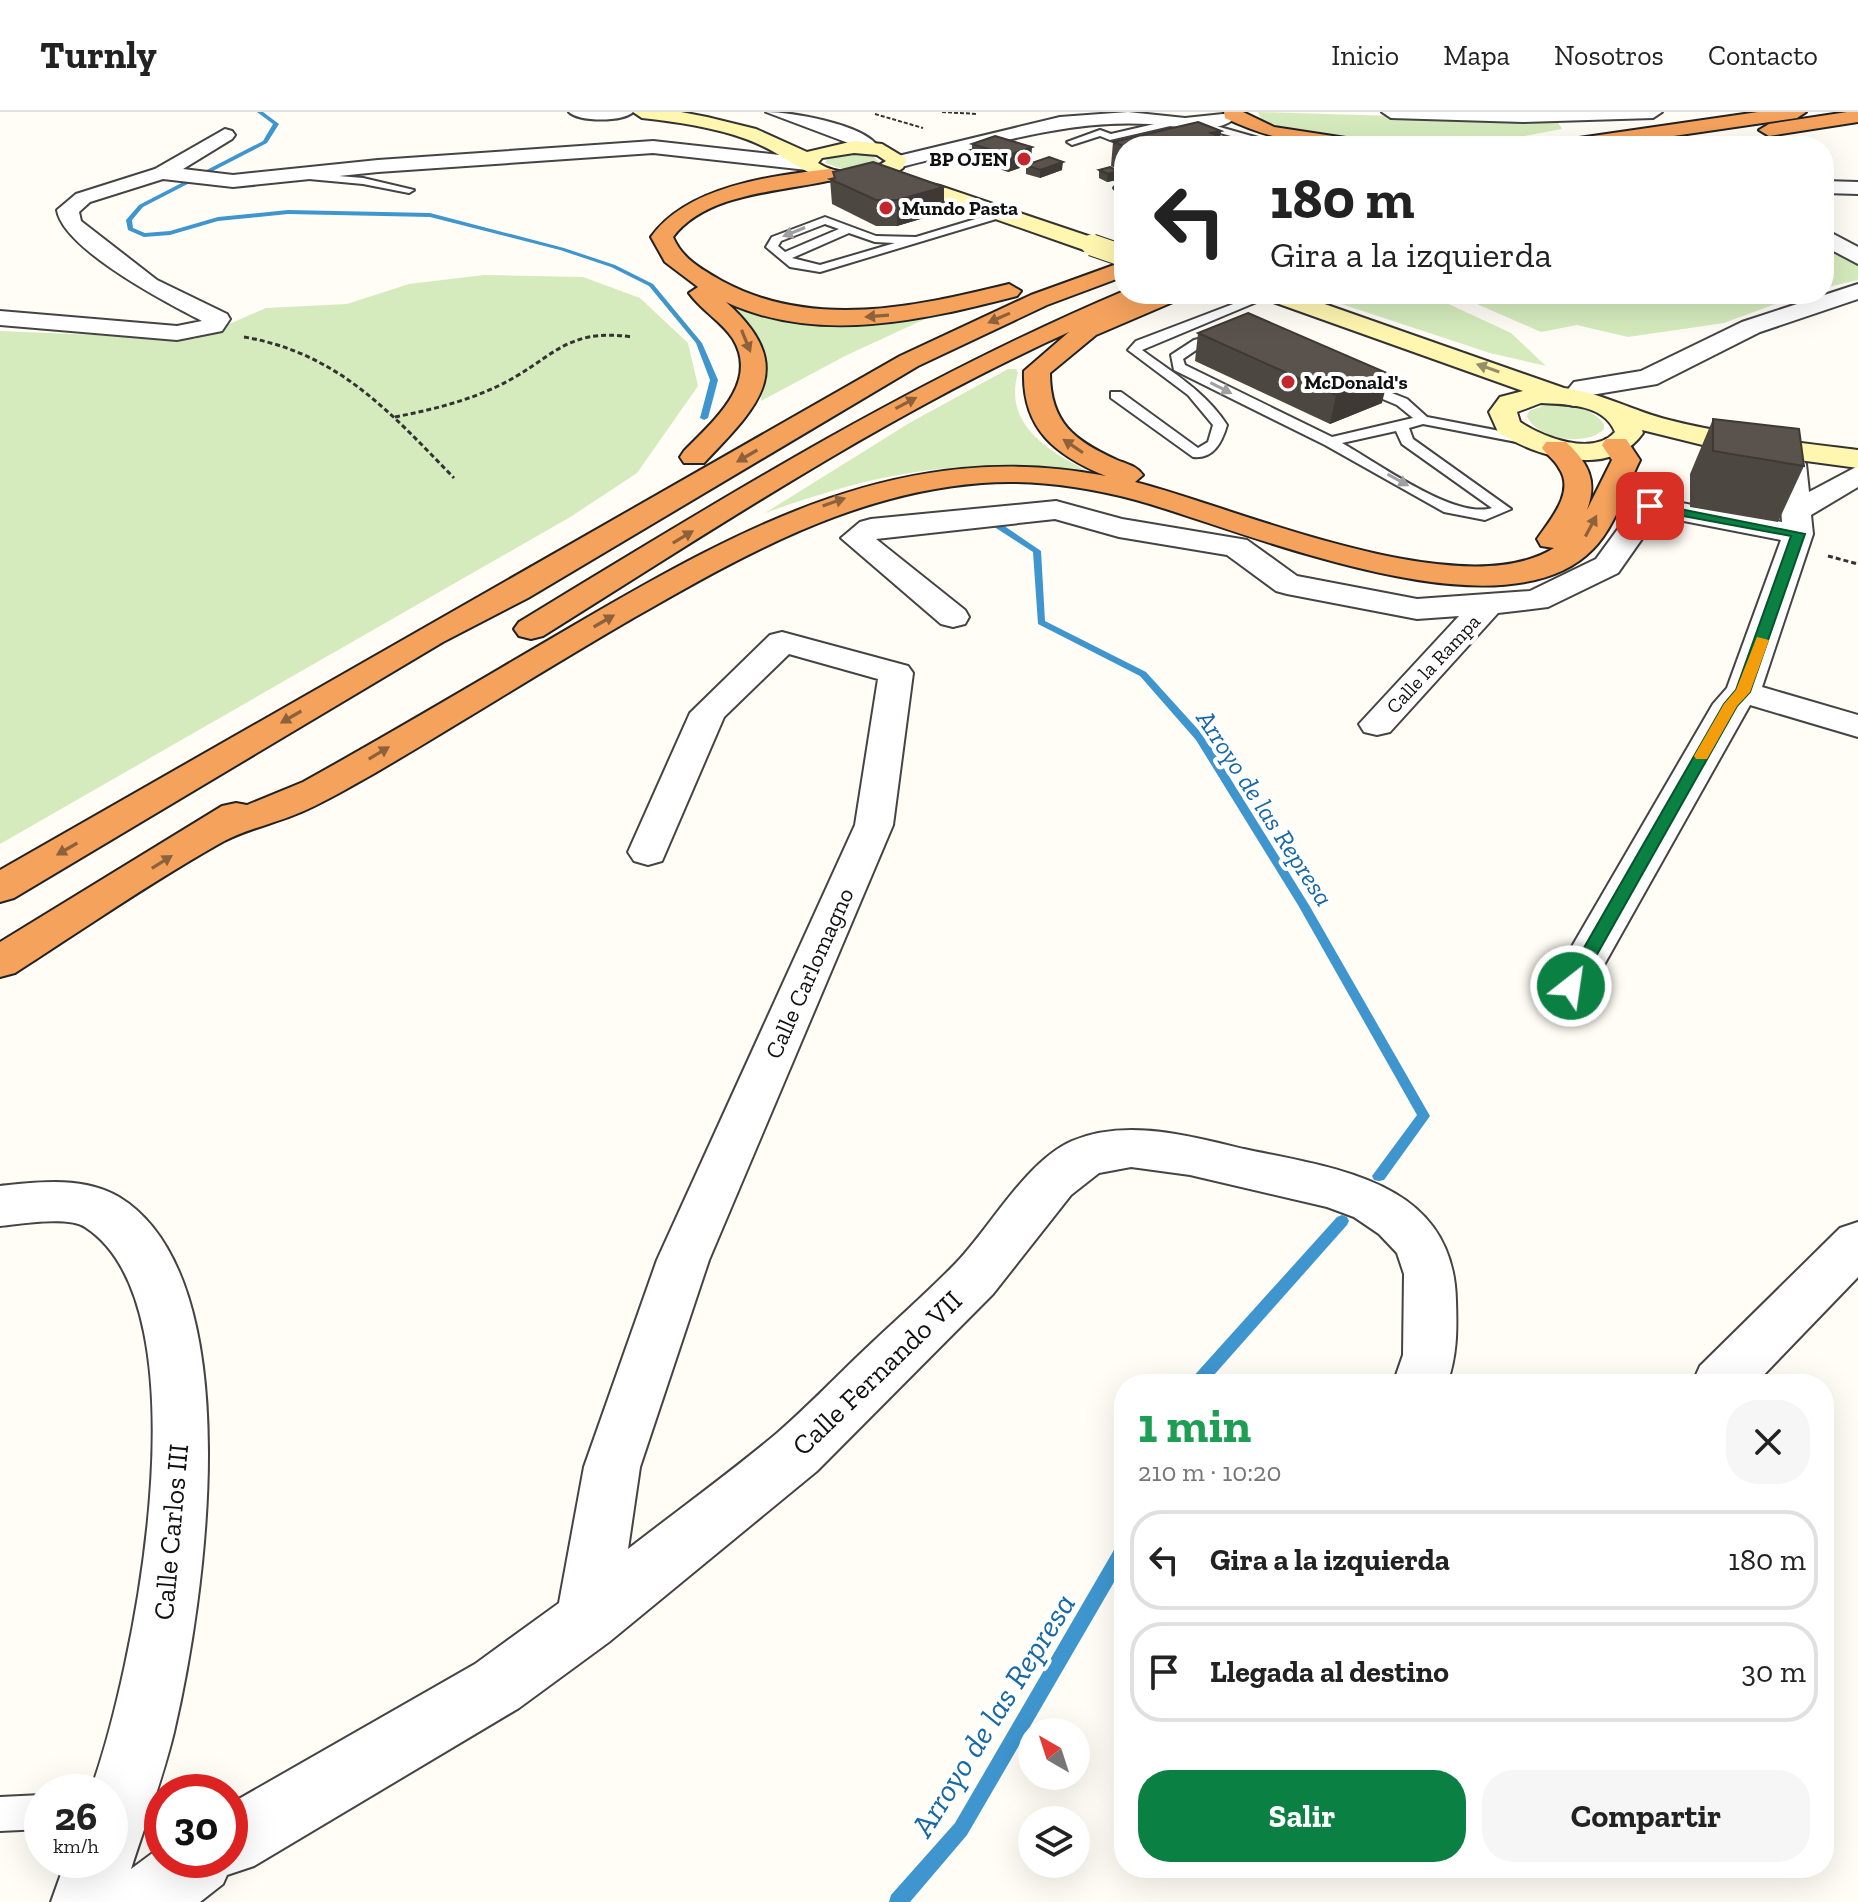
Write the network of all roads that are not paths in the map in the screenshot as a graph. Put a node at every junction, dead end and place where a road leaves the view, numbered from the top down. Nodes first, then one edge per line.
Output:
1 (578, 112) edge
2 (624, 112) edge
3 (642, 112) edge
4 (698, 112) edge
5 (775, 112) edge
6 (1066, 112) edge
7 (1391, 112) edge
8 (1653, 112) edge
9 (1797, 112) edge
10 (1144, 115) edge
11 (1228, 115) edge
12 (1858, 116) edge
13 (1185, 122) junction
14 (1103, 129) junction
15 (225, 135) dead end
16 (1115, 136) edge
17 (1235, 136) edge
18 (1253, 136) edge
19 (1295, 136) edge
20 (1633, 136) edge
21 (1727, 136) edge
22 (932, 141) junction
23 (1072, 142) dead end
24 (878, 153) junction
25 (821, 168) junction
26 (162, 173) junction
27 (302, 176) junction
28 (951, 184) junction
29 (1834, 187) edge
30 (1858, 188) edge
31 (409, 190) dead end
32 (1002, 214) junction
33 (848, 229) junction
34 (875, 239) junction
35 (922, 240) junction
36 (1834, 242) edge
37 (1114, 247) edge
38 (1114, 247) edge
39 (1114, 247) edge
40 (1858, 257) edge
41 (782, 258) junction
42 (820, 269) junction
43 (1114, 273) edge
44 (1009, 291) junction
45 (1858, 291) edge
46 (1834, 299) edge
47 (1114, 304) edge
48 (1148, 304) edge
49 (1235, 304) edge
50 (1275, 304) edge
51 (1279, 304) edge
52 (1819, 304) edge
53 (0, 318) edge
54 (1239, 336) edge
55 (870, 354) dead end
56 (1347, 378) edge
57 (1648, 378) junction
58 (1457, 384) dead end
59 (1116, 395) dead end
60 (1568, 397) junction
61 (1496, 409) junction
62 (766, 413) dead end
63 (1423, 420) junction
64 (1400, 423) junction
65 (1450, 424) junction
66 (1619, 430) junction
67 (1330, 442) junction
68 (1544, 444) junction
69 (694, 457) junction
70 (1858, 459) edge
71 (1792, 464) junction
72 (1858, 474) edge
73 (1797, 523) junction
74 (1489, 603) junction
75 (953, 617) dead end
76 (431, 635) junction
77 (502, 647) dead end
78 (448, 680) dead end
79 (1743, 692) junction
80 (1377, 724) dead end
81 (1858, 726) edge
82 (213, 831) junction
83 (648, 852) dead end
84 (0, 888) edge
85 (0, 962) edge
86 (1571, 986) dead end
87 (0, 1206) edge
88 (1858, 1243) edge
89 (1423, 1374) edge
90 (1729, 1374) edge
91 (587, 1620) junction
92 (128, 1774) edge
93 (24, 1813) edge
94 (0, 1814) edge
95 (248, 1831) edge
96 (93, 1878) edge
97 (175, 1878) edge
98 (86, 1902) edge
99 (144, 1902) edge

1 - 2 street
3 - 25 main road
4 - 24 main road
5 - 24 street
6 - 24 street
7 - 8 street
9 - 20 highway
10 - 13 street
10 - 14 street
11 - 13 street
11 - 18 lane
11 - 19 highway
12 - 21 highway
13 - 14 lane
13 - 17 lane
14 - 16 lane
14 - 22 street
14 - 23 lane
15 - 26 street
22 - 24 street
22 - 28 street
24 - 25 main road
24 - 25 main road
24 - 28 main road
25 - 27 street
25 - 32 main road
44 -> 25 highway
25 -> 69 highway
26 - 27 street
26 - 53 street
27 - 31 lane
28 - 37 main road
29 - 30 street
32 - 35 lane
32 - 38 main road
33 - 34 lane
33 - 41 lane
33 -> 41 lane
34 - 35 lane
34 - 42 lane
35 - 42 lane
36 - 40 street
39 - 44 highway
41 - 42 lane
43 -> 76 highway
44 - 55 highway
45 - 46 street
77 -> 47 highway
68 -> 48 highway
49 - 59 lane
50 - 58 main road
60 -> 51 main road
52 - 57 street
54 -> 67 lane
56 - 63 lane
57 - 60 street
57 - 66 street
60 - 61 main road
60 - 66 main road
61 - 65 lane
61 - 68 main road
62 - 69 highway
63 - 64 lane
63 - 65 lane
64 - 67 lane
67 -> 64 lane
65 - 68 lane
66 - 68 main road
66 - 70 main road
66 - 71 main road
82 -> 66 highway
69 - 76 highway
71 - 72 main road
71 - 73 street
72 - 73 street
73 - 74 street
73 - 79 street
74 - 75 street
74 - 80 street, Calle la Rampa
76 -> 84 highway
78 - 82 highway
79 - 81 street
79 - 86 street
85 -> 82 highway
83 - 91 street, Calle Carlomagno
87 - 92 street, Calle Carlos III
88 - 90 street
89 - 91 street, Calle Fernando VII
91 - 95 street, Calle Fernando VII
93 - 94 lane
96 - 98 street, Calle Carlos III
97 - 99 street

